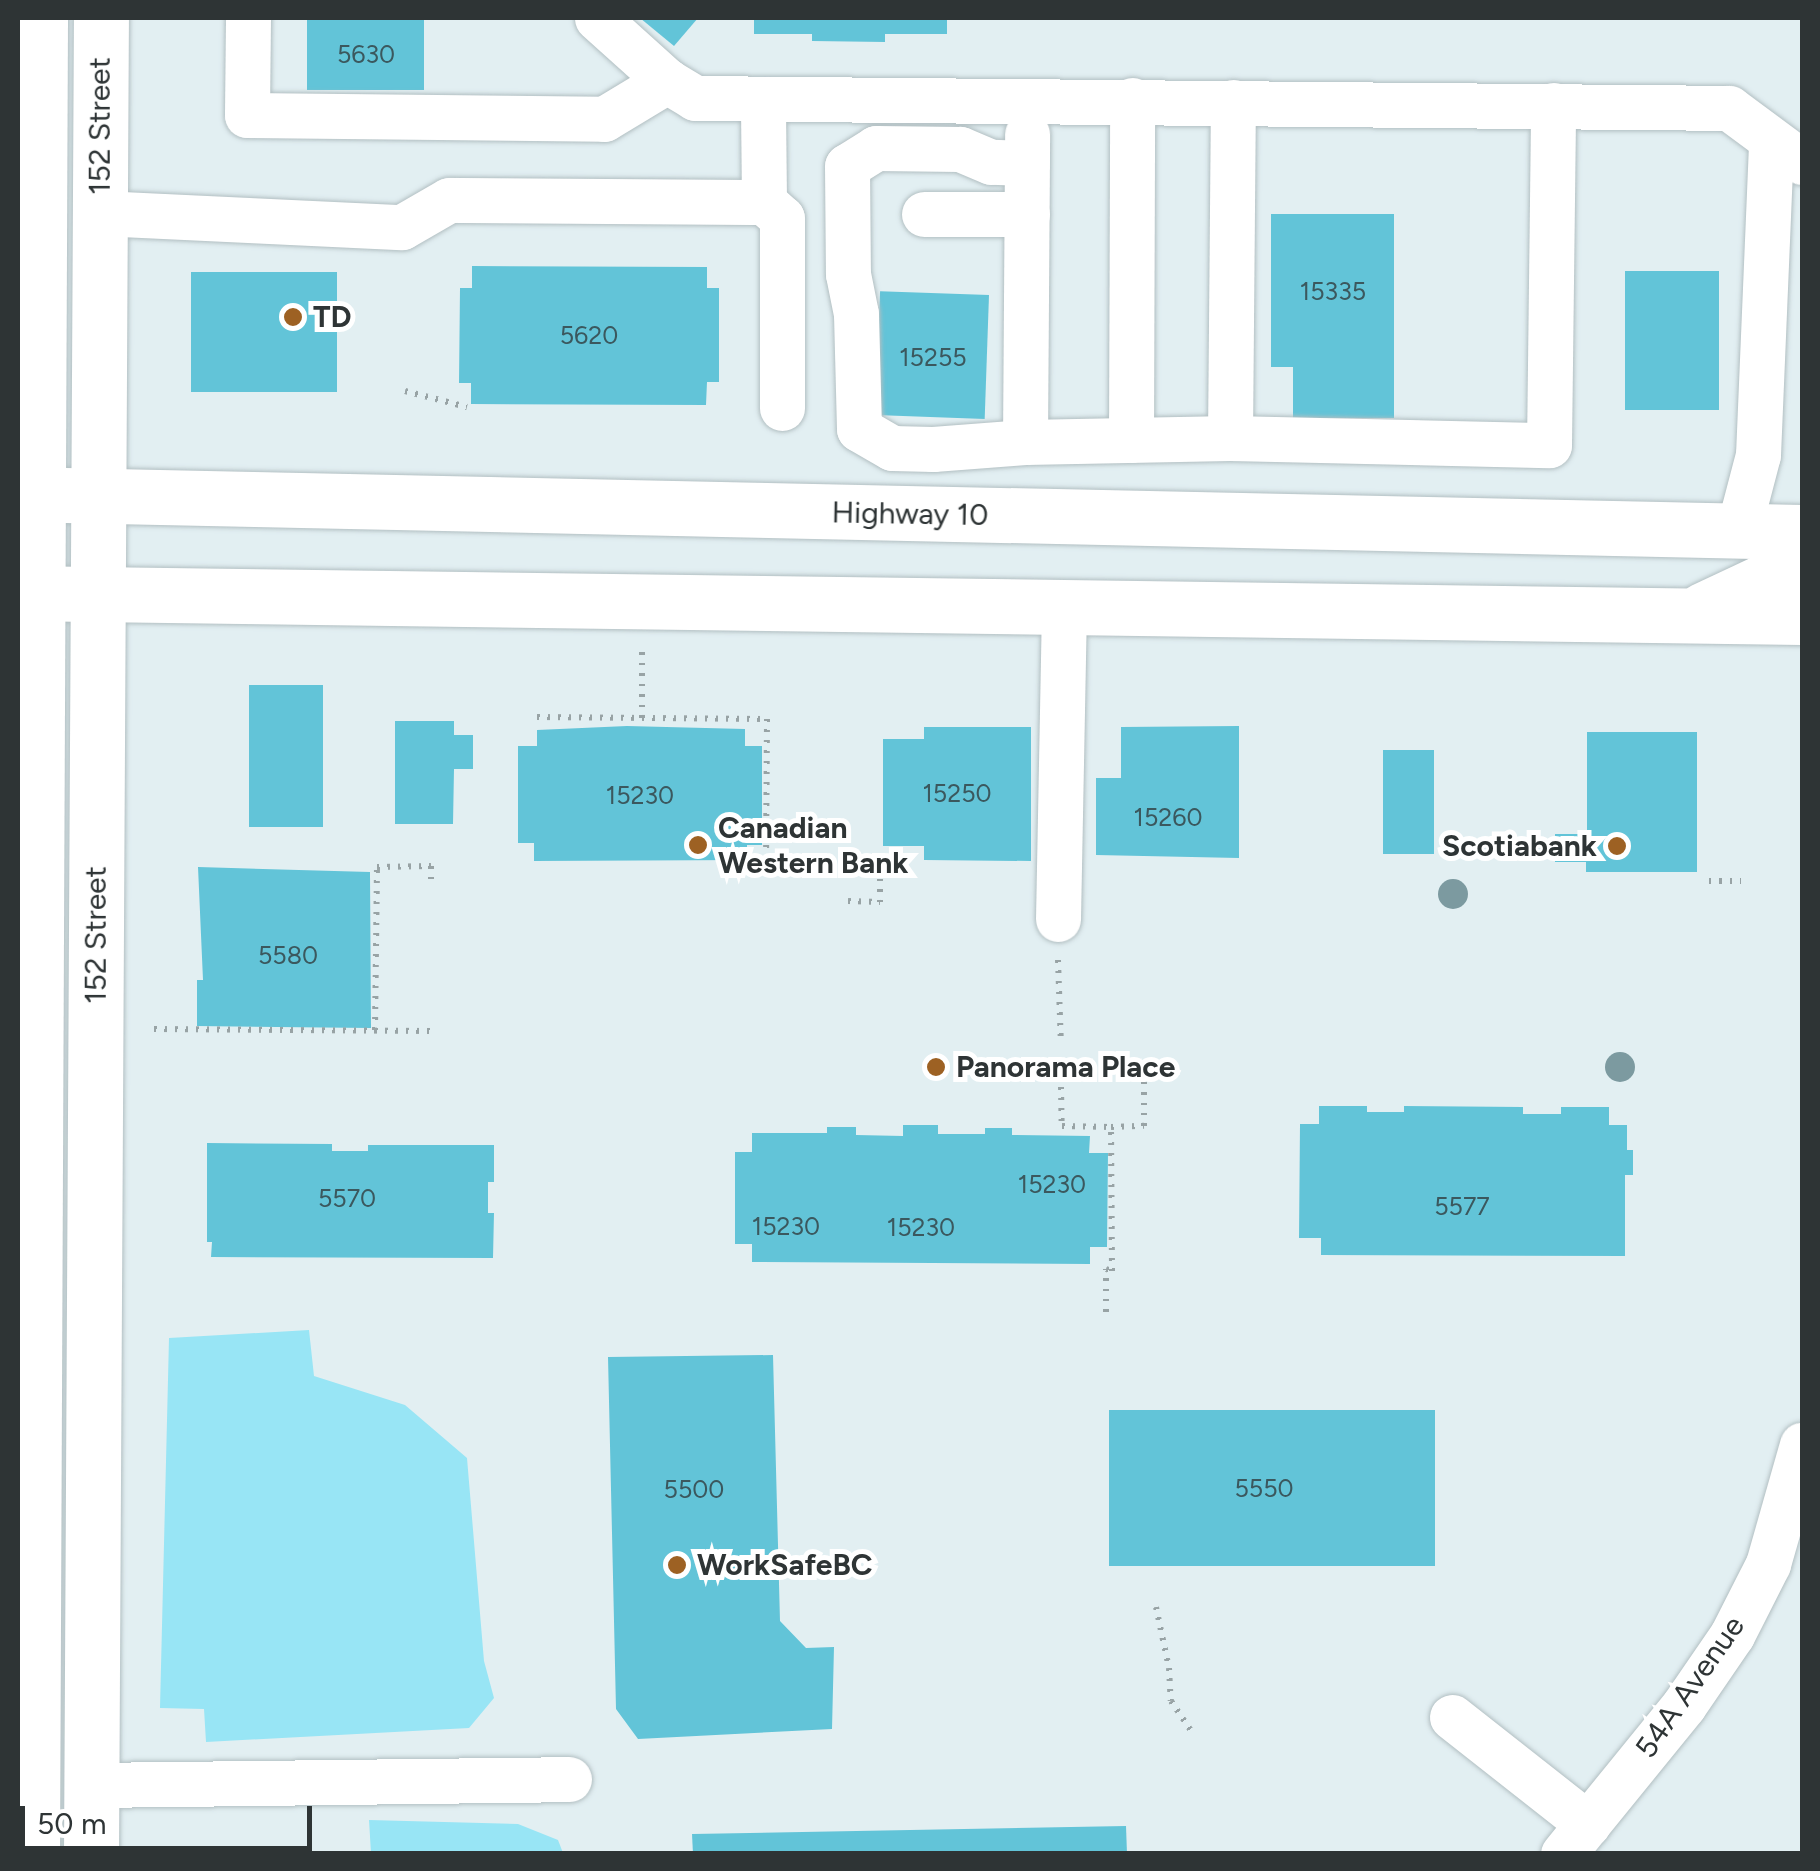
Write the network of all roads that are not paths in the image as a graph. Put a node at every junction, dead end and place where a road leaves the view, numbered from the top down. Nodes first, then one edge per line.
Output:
1 (40, 18) edge
2 (101, 18) edge
3 (248, 18) edge
4 (597, 18) edge
5 (667, 81) junction
6 (763, 98) junction
7 (1028, 99) junction
8 (1132, 100) junction
9 (1233, 102) junction
10 (1553, 105) junction
11 (1787, 151) edge
12 (1027, 163) junction
13 (764, 202) junction
14 (100, 213) junction
15 (924, 214) dead end
16 (1027, 214) junction
17 (782, 408) dead end
18 (1230, 438) junction
19 (1131, 440) junction
20 (1025, 442) junction
21 (28, 494) edge
22 (98, 497) junction
23 (1738, 531) junction
24 (1802, 532) edge
25 (1802, 558) edge
26 (28, 593) edge
27 (98, 594) junction
28 (1064, 610) junction
29 (1692, 616) junction
30 (1802, 617) edge
31 (1058, 938) road end
32 (1802, 1445) edge
33 (25, 1617) edge
34 (1452, 1717) dead end
35 (569, 1779) dead end
36 (91, 1785) junction
37 (1576, 1839) edge
38 (32, 1854) edge
39 (91, 1854) edge

1 - 21 main road, 152 Street
2 - 14 main road, 152 Street
3 - 5 street
4 - 5 street
5 - 6 street
6 - 7 street
6 - 13 street
7 - 8 street
7 - 12 street
8 - 9 street
8 - 19 street
9 - 10 street
9 - 18 street
10 - 11 street
10 - 18 street
11 - 23 street
12 - 16 street
12 - 20 street
13 - 14 street
13 - 17 street
14 - 22 main road, 152 Street
15 - 16 street
16 - 20 street
18 - 19 street
19 - 20 street
21 - 22 main road, Highway 10
21 - 26 main road, 152 Street
22 - 23 main road, Highway 10
22 - 27 main road, 152 Street
23 - 24 main road, Highway 10
25 - 29 main road
26 - 27 main road
26 - 33 main road, 152 Street
27 - 28 main road
27 - 36 main road, 152 Street
28 - 29 main road
28 - 31 street
29 - 30 main road
32 - 37 street, 54A Avenue
33 - 38 main road, 152 Street
34 - 37 street
35 - 36 street
36 - 39 main road, 152 Street

